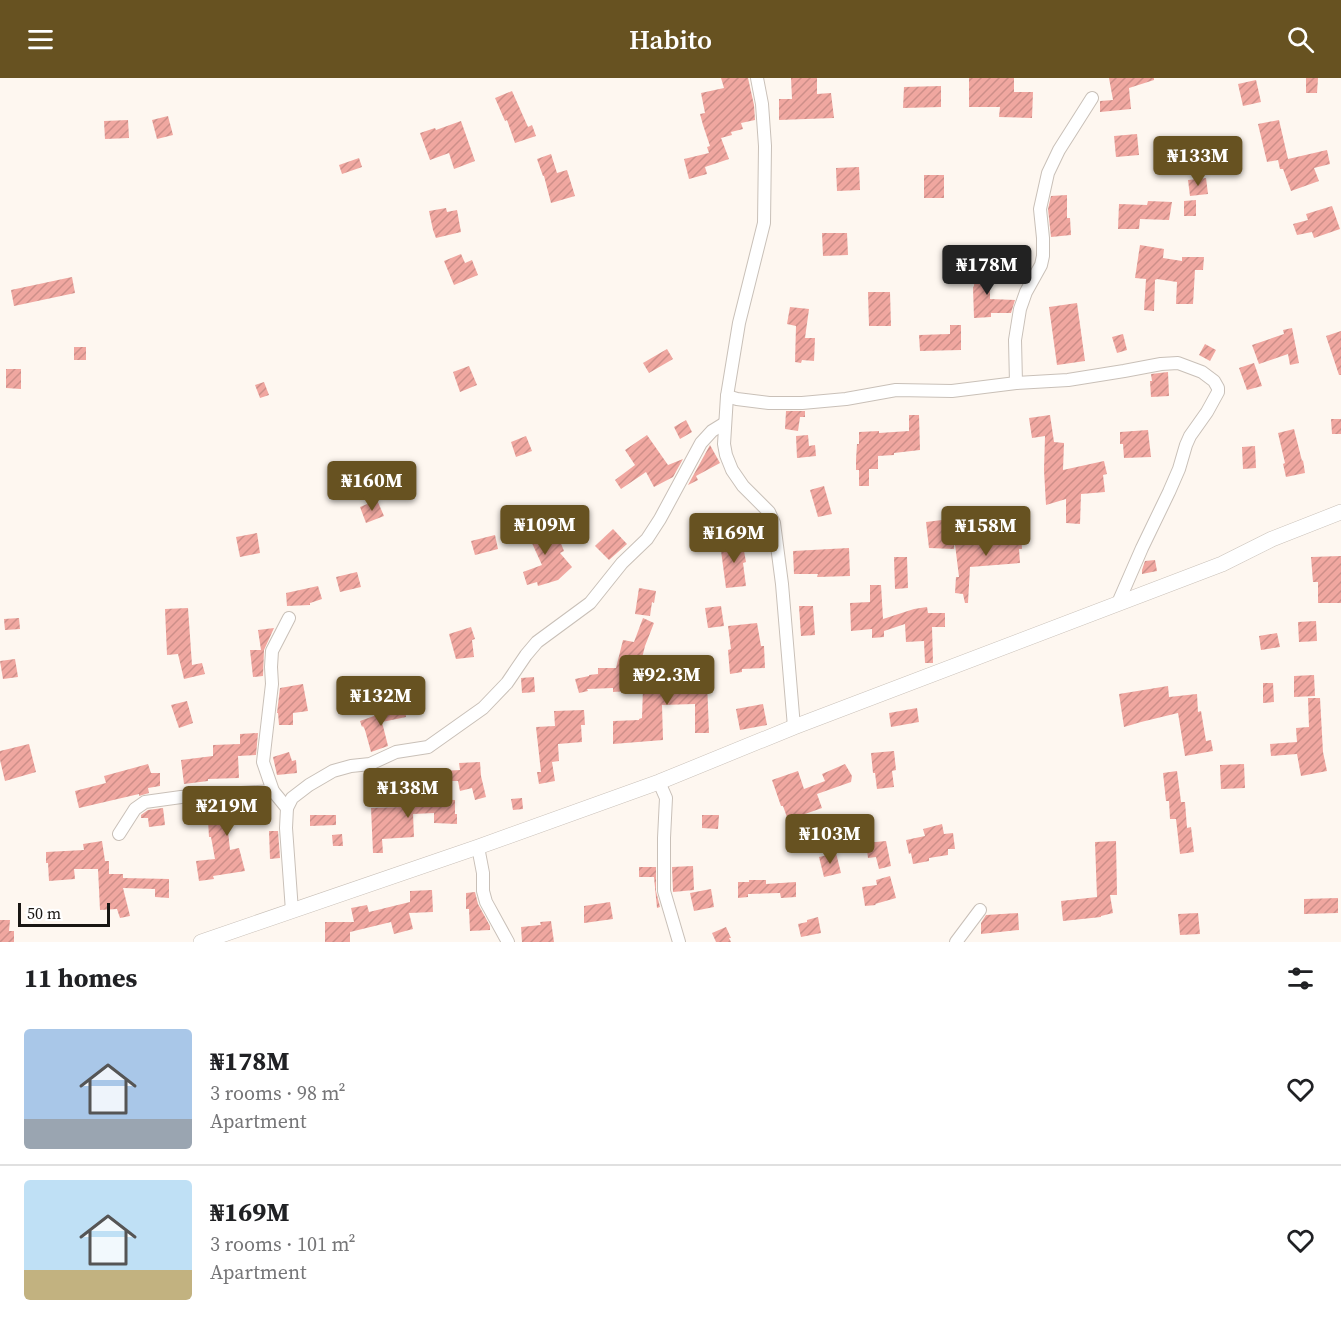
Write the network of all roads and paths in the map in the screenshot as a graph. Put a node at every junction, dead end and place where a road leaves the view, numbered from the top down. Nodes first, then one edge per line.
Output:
1 (757, 78) edge
2 (1092, 98) dead end
3 (1016, 383) junction
4 (728, 396) junction
5 (725, 423) junction
6 (710, 433) junction
7 (724, 444) junction
8 (1341, 512) edge
9 (1128, 582) junction
10 (1136, 596) junction
11 (1118, 603) junction
12 (289, 618) dead end
13 (794, 728) junction
14 (659, 782) junction
15 (273, 791) junction
16 (287, 808) junction
17 (119, 834) dead end
18 (478, 847) junction
19 (980, 910) dead end
20 (292, 911) junction
21 (224, 938) edge
22 (201, 942) edge
23 (508, 942) edge
24 (680, 942) edge
25 (956, 942) edge

1 - 4 street
2 - 3 street
3 - 4 street
3 - 9 street
4 - 5 street
5 - 6 street
5 - 7 street
6 - 7 street
6 - 16 street
7 - 13 street
8 - 10 street
9 - 10 street
9 - 11 street
10 - 11 street
11 - 13 street
12 - 15 street
13 - 14 street
14 - 18 street
14 - 24 street
15 - 16 street
15 - 17 street
16 - 20 street
18 - 20 street
18 - 23 street
19 - 25 street
20 - 21 street
21 - 22 street

